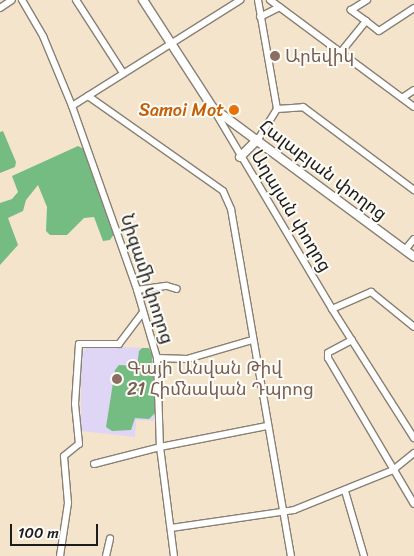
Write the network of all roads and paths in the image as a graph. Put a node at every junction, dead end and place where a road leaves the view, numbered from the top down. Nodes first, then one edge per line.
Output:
1 (12, 0) edge
2 (22, 0) edge
3 (76, 0) edge
4 (142, 0) edge
5 (240, 0) edge
6 (258, 0) edge
7 (270, 0) edge
8 (367, 0) edge
9 (280, 7) junction
10 (0, 8) edge
11 (414, 8) edge
12 (260, 17) junction
13 (366, 21) junction
14 (170, 43) junction
15 (341, 52) junction
16 (123, 73) junction
17 (414, 90) edge
18 (88, 96) junction
19 (402, 98) junction
20 (72, 106) junction
21 (414, 107) edge
22 (213, 108) junction
23 (277, 109) junction
24 (258, 140) junction
25 (240, 157) junction
26 (414, 190) edge
27 (414, 239) edge
28 (405, 250) junction
29 (414, 257) edge
30 (177, 289) dead end
31 (137, 290) junction
32 (332, 309) junction
33 (143, 312) junction
34 (414, 327) edge
35 (252, 340) junction
36 (352, 340) junction
37 (157, 358) junction
38 (267, 426) junction
39 (414, 438) edge
40 (160, 446) junction
41 (414, 453) edge
42 (94, 464) dead end
43 (393, 470) junction
44 (344, 491) junction
45 (414, 504) edge
46 (282, 512) junction
47 (170, 528) junction
48 (110, 538) dead end
49 (60, 556) edge
50 (106, 556) edge
51 (174, 556) edge
52 (291, 556) edge
53 (364, 556) edge

1 - 10 street
2 - 20 street, Նիզամի փողոց
3 - 16 street
4 - 14 main road, Աղայան փողոց
5 - 14 street
6 - 12 street
7 - 9 street
8 - 13 street
9 - 12 street
9 - 15 street
11 - 13 street
12 - 23 street
13 - 15 street
14 - 16 street
14 - 22 main road, Աղայան փողոց
15 - 19 street
16 - 18 street
17 - 19 street
18 - 20 street
18 - 35 street
19 - 21 street
20 - 31 street, Նիզամի փողոց
22 - 24 main road, Հալաբյան փողոց
22 - 25 street, Աղայան փողոց
23 - 24 street
23 - 26 street
24 - 25 main road
24 - 28 main road, Հալաբյան փողոց
25 - 32 street, Աղայան փողոց
27 - 28 street
28 - 29 main road, Հալաբյան փողոց
30 - 31 street
31 - 33 street, Նիզամի փողոց
32 - 34 street
32 - 36 street, Աղայան փողոց
33 - 37 street, Նիզամի փողոց
33 - 49 street
35 - 37 street
35 - 38 street
36 - 39 street, Աղայան փողոց
36 - 43 street
37 - 40 street, Նիզամի փողոց
38 - 40 street
38 - 46 street
40 - 42 street
40 - 47 street, Նիզամի փողոց
41 - 43 street
43 - 44 street
43 - 45 street
44 - 46 street
44 - 53 street
46 - 47 street
46 - 52 street
47 - 51 street, Նիզամի փողոց
48 - 50 street

